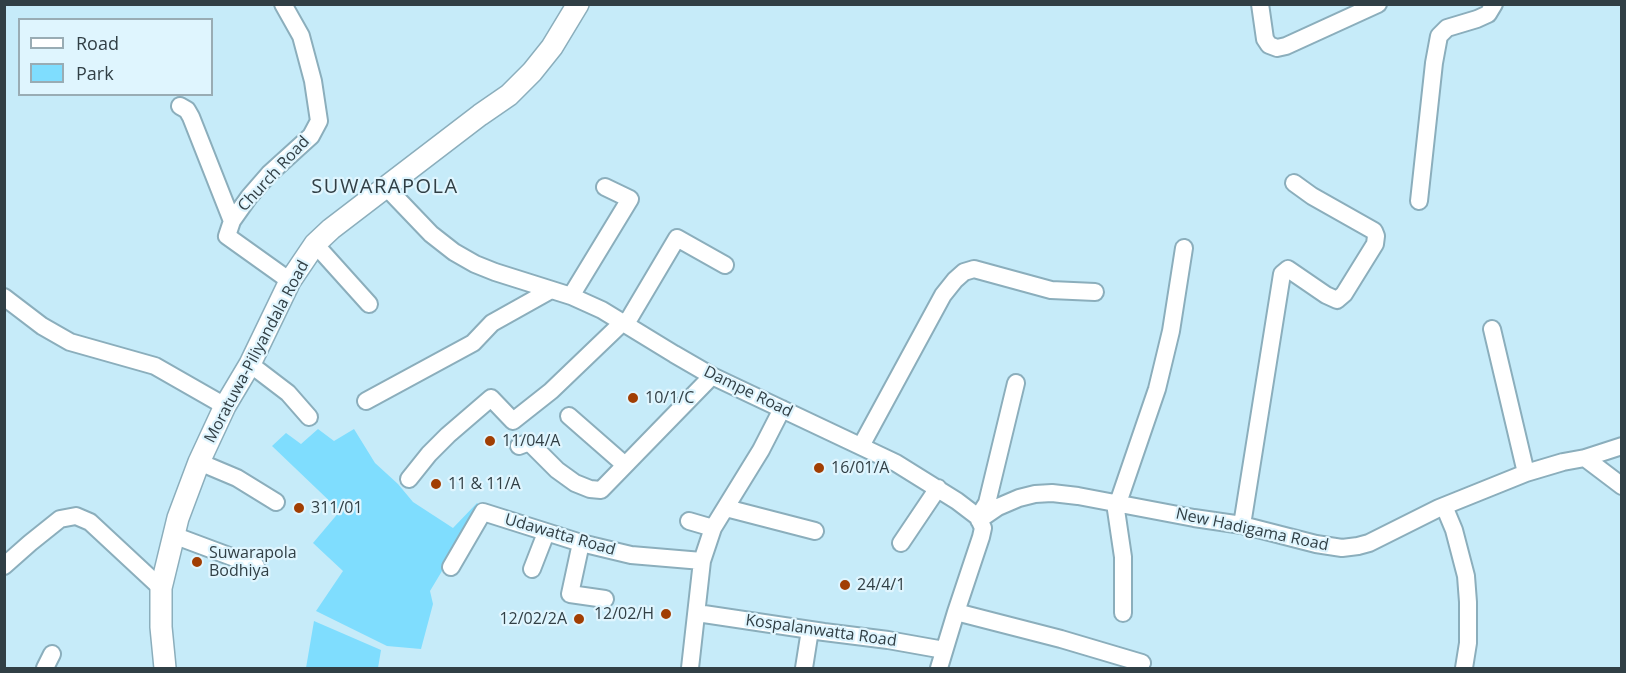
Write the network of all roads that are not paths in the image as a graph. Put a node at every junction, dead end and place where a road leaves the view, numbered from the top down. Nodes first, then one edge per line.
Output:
1 (283, 4) edge
2 (578, 4) edge
3 (1260, 4) edge
4 (1378, 4) edge
5 (1494, 4) edge
6 (180, 106) dead end
7 (1294, 183) dead end
8 (386, 187) junction
9 (605, 187) dead end
10 (1419, 201) dead end
11 (232, 221) junction
12 (315, 244) junction
13 (1184, 248) dead end
14 (725, 265) dead end
15 (290, 281) junction
16 (551, 290) junction
17 (1095, 292) dead end
18 (571, 296) junction
19 (4, 297) edge
20 (369, 304) dead end
21 (625, 323) junction
22 (1492, 329) dead end
23 (250, 364) junction
24 (712, 376) junction
25 (1016, 383) dead end
26 (366, 401) dead end
27 (225, 406) junction
28 (782, 409) junction
29 (569, 416) dead end
30 (309, 417) dead end
31 (519, 446) dead end
32 (861, 446) junction
33 (1622, 446) edge
34 (1585, 458) junction
35 (200, 462) junction
36 (625, 465) junction
37 (1526, 473) junction
38 (409, 479) dead end
39 (1622, 486) edge
40 (938, 488) junction
41 (276, 502) dead end
42 (1117, 503) junction
43 (1444, 506) junction
44 (726, 508) junction
45 (979, 518) junction
46 (689, 521) dead end
47 (1242, 525) junction
48 (713, 528) junction
49 (815, 531) dead end
50 (546, 533) junction
51 (173, 535) junction
52 (581, 543) junction
53 (901, 543) dead end
54 (702, 561) junction
55 (4, 566) edge
56 (256, 566) dead end
57 (451, 567) dead end
58 (532, 569) dead end
59 (161, 588) junction
60 (604, 599) dead end
61 (956, 612) junction
62 (697, 613) junction
63 (1123, 613) dead end
64 (810, 630) junction
65 (944, 650) junction
66 (1142, 663) dead end
67 (165, 669) edge
68 (690, 669) edge
69 (804, 669) edge
70 (939, 669) edge
71 (1464, 669) edge

1 - 11 street, Church Road
2 - 8 main road, Moratuwa-Piliyandala Road
3 - 4 street
5 - 10 street
6 - 11 street
7 - 47 street
8 - 12 main road, Moratuwa-Piliyandala Road
8 - 16 street, Dampe Road
9 - 18 street
11 - 15 street, Church Road
12 - 15 main road, Moratuwa-Piliyandala Road
12 - 20 street
13 - 42 street
14 - 21 street
15 - 23 main road, Moratuwa-Piliyandala Road
16 - 18 street, Dampe Road
16 - 26 street
17 - 32 street
18 - 21 street, Dampe Road
19 - 27 street
21 - 24 street, Dampe Road
21 - 38 street
22 - 37 street
23 - 27 main road, Moratuwa-Piliyandala Road
23 - 30 street
24 - 28 street, Dampe Road
24 - 36 street
25 - 45 street
27 - 35 main road, Moratuwa-Piliyandala Road
28 - 32 street, Dampe Road
28 - 44 street
29 - 36 street
31 - 36 street
32 - 40 street, Dampe Road
33 - 34 street, New Hadigama Road
34 - 37 street, New Hadigama Road
34 - 39 street
35 - 41 street
35 - 51 main road, Moratuwa-Piliyandala Road
37 - 43 street, New Hadigama Road
40 - 45 street, Dampe Road
40 - 53 street
42 - 45 street, New Hadigama Road
42 - 47 street, New Hadigama Road
42 - 63 street
43 - 47 street, New Hadigama Road
43 - 71 street
44 - 48 street
44 - 49 street
45 - 61 street
46 - 48 street
48 - 54 street
50 - 52 street, Udawatta Road
50 - 57 street, Udawatta Road
50 - 58 street
51 - 56 street
51 - 59 main road, Moratuwa-Piliyandala Road
52 - 54 street, Udawatta Road
52 - 60 street
54 - 62 street
55 - 59 street
59 - 67 main road, Moratuwa-Piliyandala Road
61 - 65 street
61 - 66 street
62 - 64 street, Kospalanwatta Road
62 - 68 street
64 - 65 street, Kospalanwatta Road
64 - 69 street
65 - 70 street

